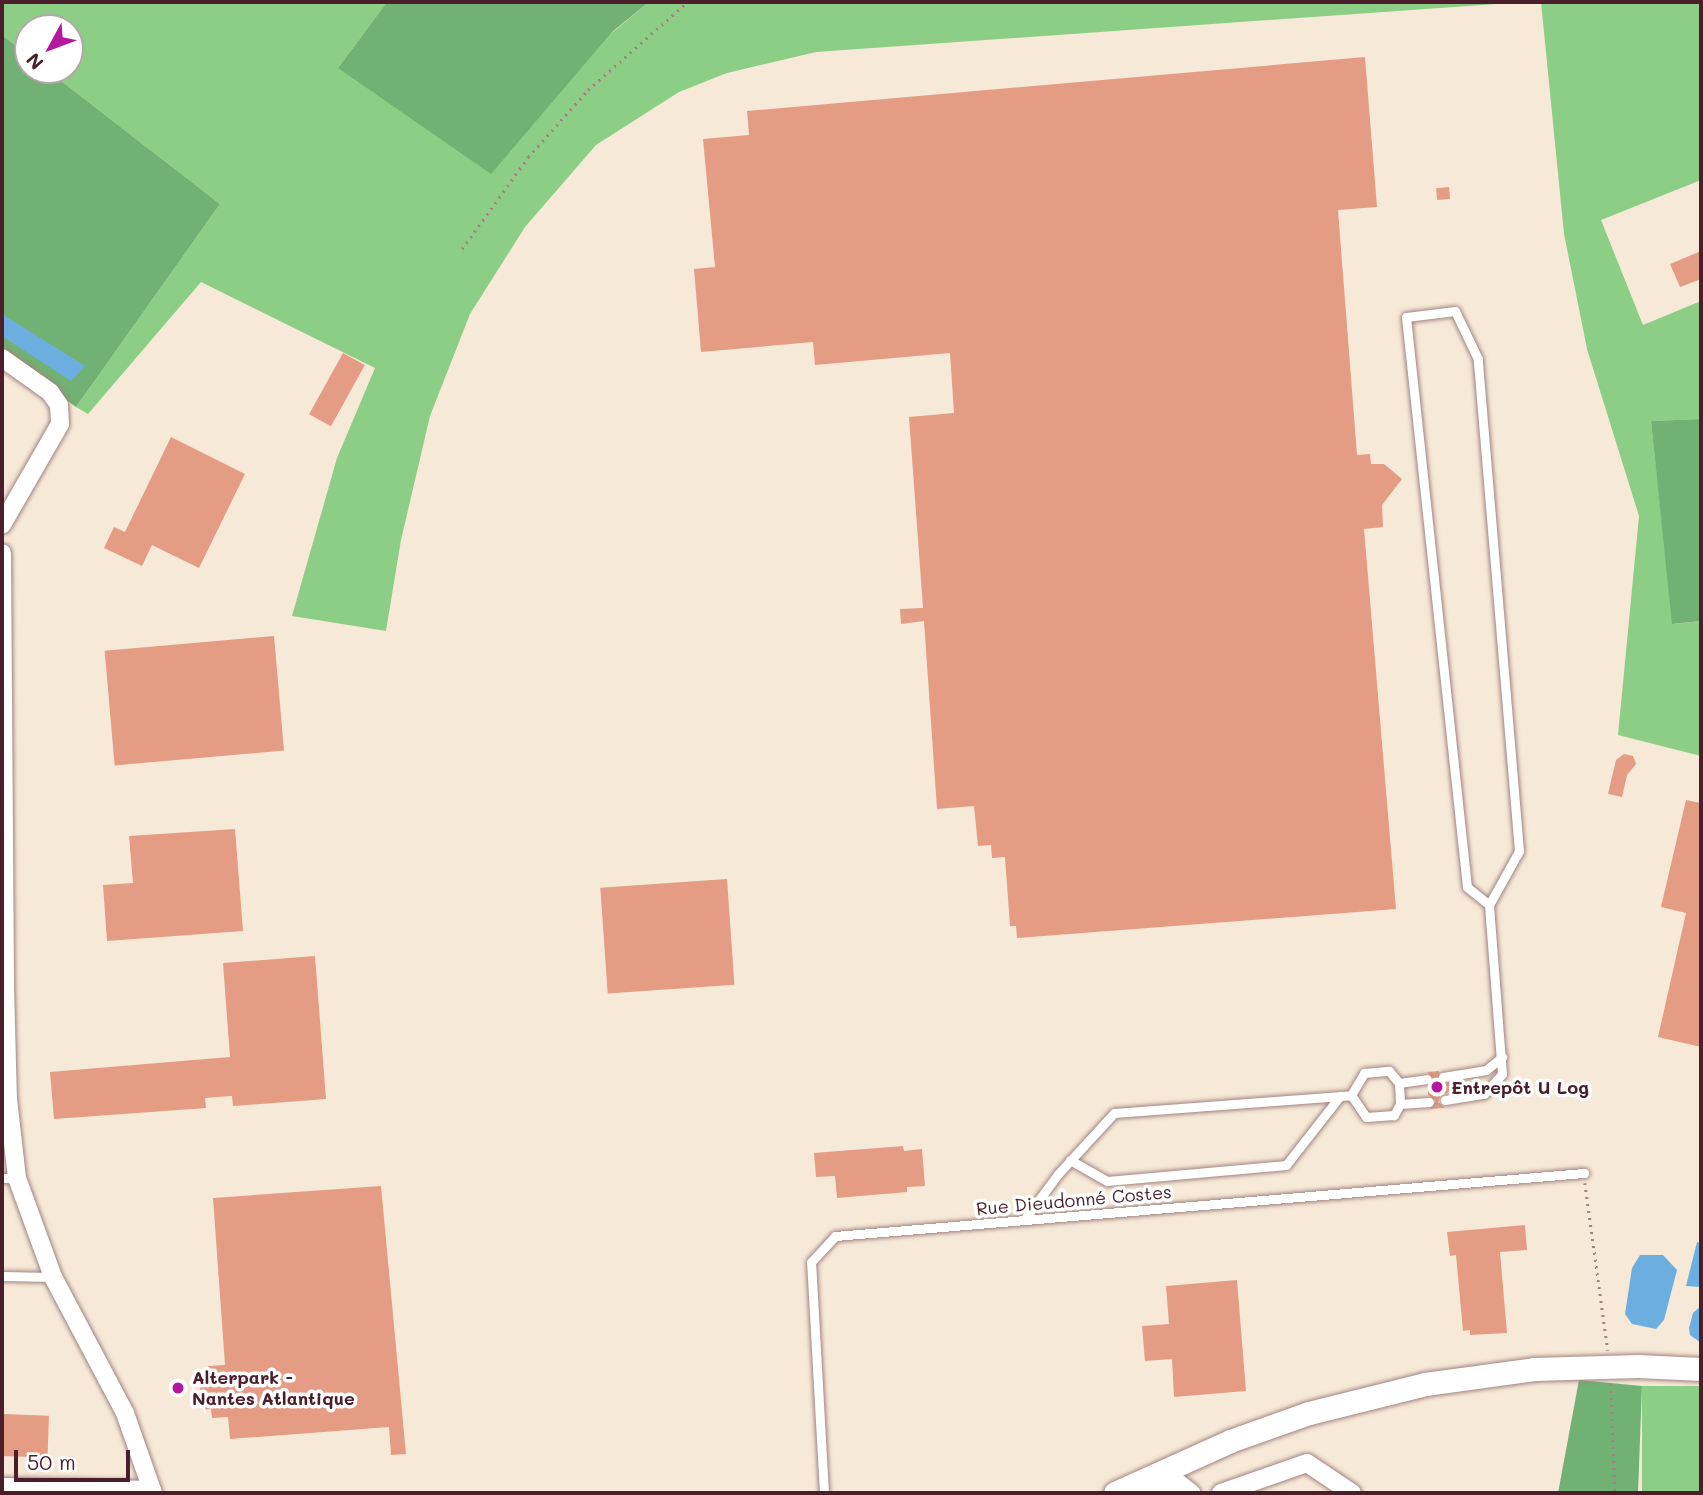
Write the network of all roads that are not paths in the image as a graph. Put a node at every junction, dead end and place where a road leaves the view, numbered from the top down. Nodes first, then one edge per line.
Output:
1 (2, 358) edge
2 (2, 525) edge
3 (2, 553) edge
4 (3, 582) edge
5 (4, 799) edge
6 (1489, 905) junction
7 (3, 987) edge
8 (4, 1051) edge
9 (1502, 1057) junction
10 (1443, 1077) dead end
11 (1427, 1079) dead end
12 (1399, 1083) junction
13 (1340, 1096) junction
14 (1350, 1096) junction
15 (1445, 1100) dead end
16 (1429, 1102) dead end
17 (1400, 1104) junction
18 (1070, 1160) junction
19 (1584, 1173) road end
20 (9, 1178) edge
21 (1024, 1220) junction
22 (2, 1276) edge
23 (53, 1277) junction
24 (1701, 1369) edge
25 (1159, 1481) edge
26 (2, 1487) edge
27 (153, 1491) edge
28 (824, 1493) edge
29 (1115, 1493) edge
30 (1191, 1493) edge
31 (1221, 1493) edge
32 (1353, 1493) edge

1 - 2 street
3 - 4 street
4 - 5 street
5 - 7 street
6 - 6 lane
6 - 9 lane
7 - 8 street
8 - 20 street
9 - 10 lane
9 - 15 lane
11 - 12 lane
12 - 14 lane
12 - 17 lane
13 - 14 lane
13 - 18 lane
13 - 18 lane
14 - 17 lane
16 - 17 lane
18 - 21 lane
19 - 21 lane, Rue Dieudonné Costes
20 - 23 street
21 - 28 lane, Rue Dieudonné Costes
22 - 23 lane
23 - 27 street
24 - 25 street
25 - 29 street
25 - 30 street
26 - 27 street
31 - 32 street

